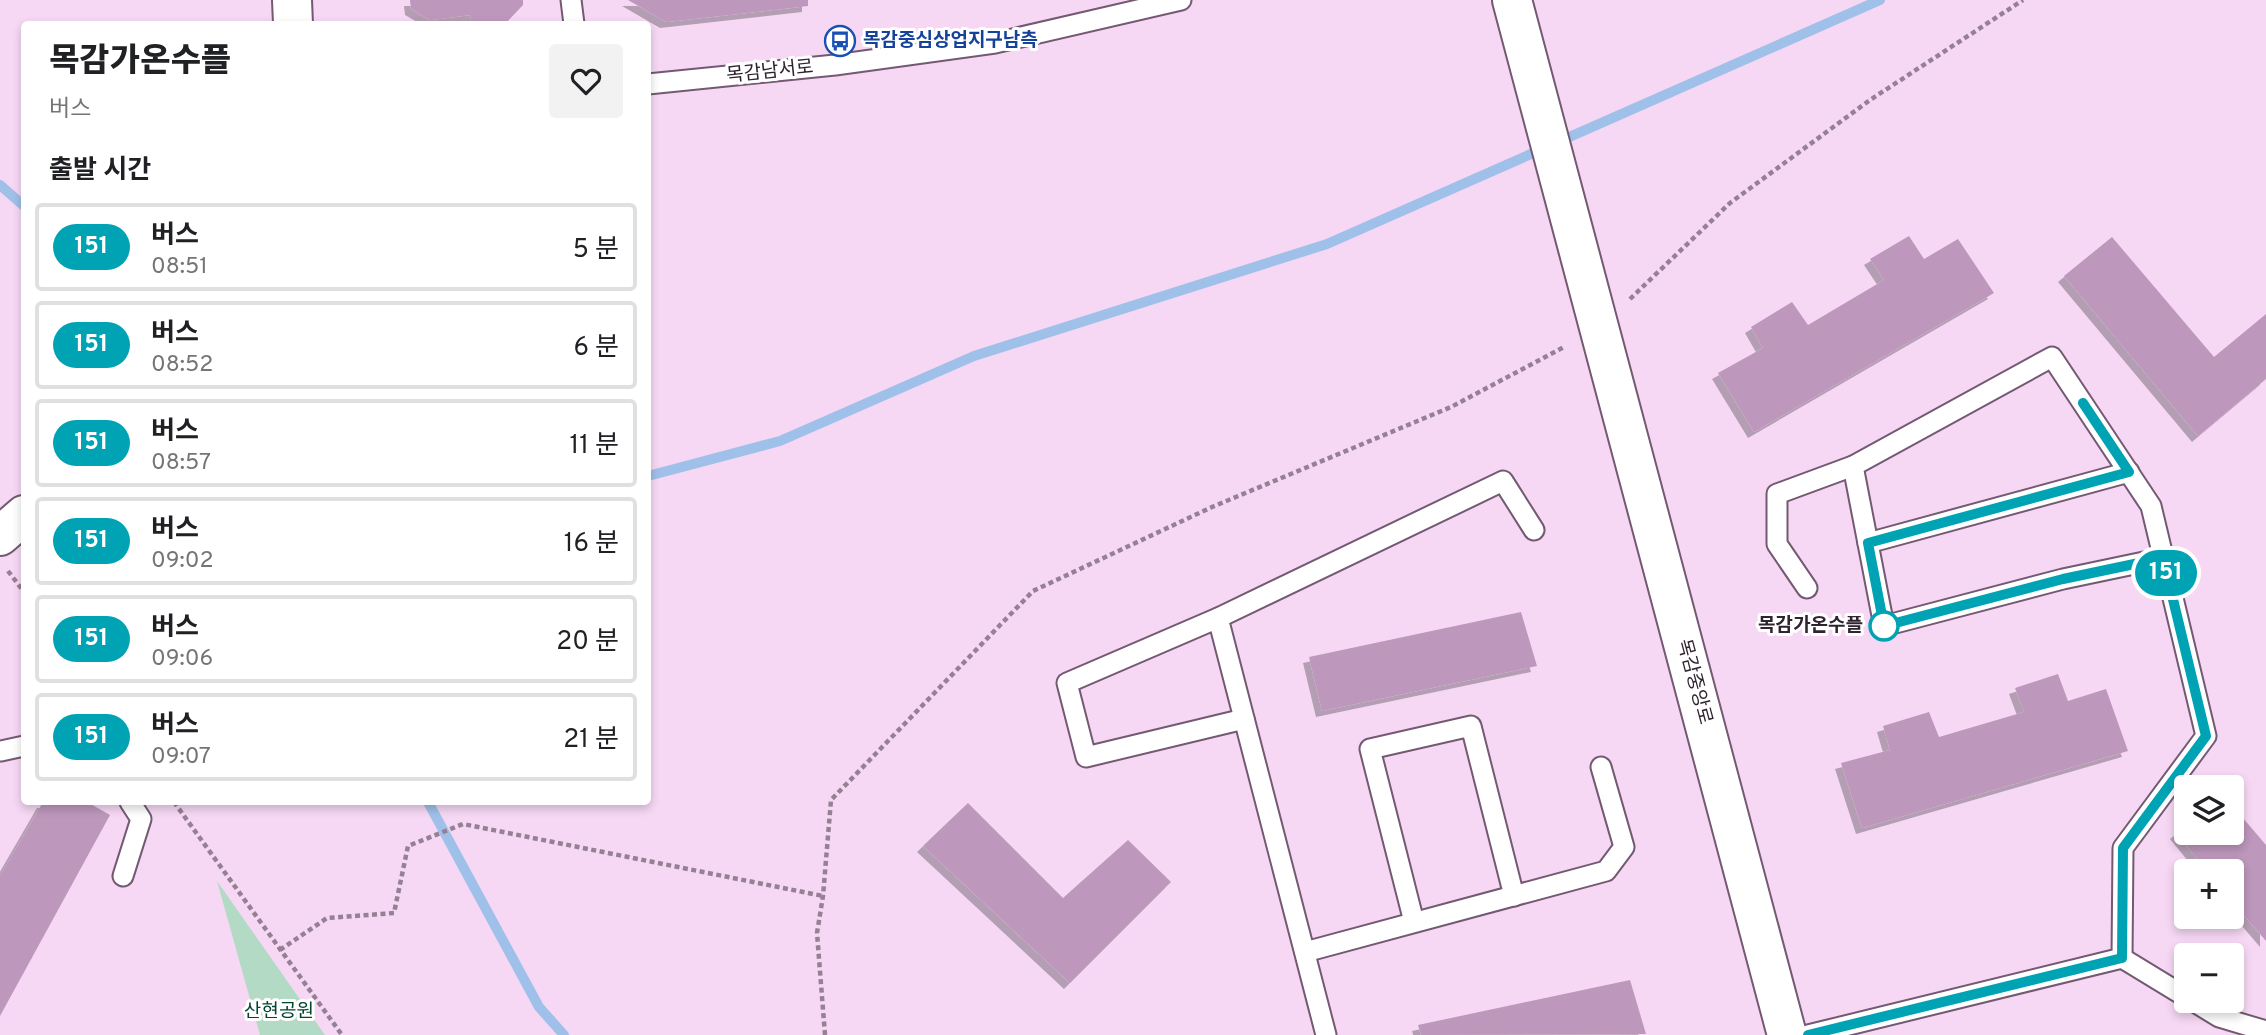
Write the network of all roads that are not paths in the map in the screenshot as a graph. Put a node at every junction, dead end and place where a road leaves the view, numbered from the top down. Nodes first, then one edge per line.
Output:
1 (292, 0) edge
2 (571, 0) edge
3 (1181, 0) edge
4 (1512, 0) edge
5 (293, 21) edge
6 (574, 21) edge
7 (651, 84) edge
8 (1853, 466) junction
9 (2129, 472) junction
10 (21, 518) edge
11 (1534, 530) dead end
12 (0, 536) edge
13 (1868, 543) junction
14 (2163, 558) junction
15 (1807, 588) dead end
16 (1218, 618) junction
17 (1244, 719) junction
18 (21, 747) edge
19 (0, 751) edge
20 (1601, 767) dead end
21 (132, 805) edge
22 (123, 876) dead end
23 (1514, 896) junction
24 (1414, 922) junction
25 (1305, 951) junction
26 (2122, 958) junction
27 (2174, 990) edge
28 (2212, 1013) edge
29 (2266, 1031) edge
30 (1326, 1035) edge
31 (1787, 1035) edge
32 (1808, 1035) edge

1 - 5 street
2 - 6 lane
3 - 7 lane, 목감남서로
4 - 31 street, 목감중앙로
8 - 9 lane
8 - 13 lane
8 - 15 lane
9 - 13 lane
9 - 14 lane
10 - 12 street
11 - 16 lane
13 - 14 lane
14 - 26 lane
16 - 17 lane
16 - 17 lane
17 - 25 lane
18 - 19 lane
20 - 23 lane
21 - 22 lane
23 - 24 lane
23 - 24 lane
24 - 25 lane
25 - 30 lane
26 - 27 lane
26 - 32 lane
28 - 29 lane

